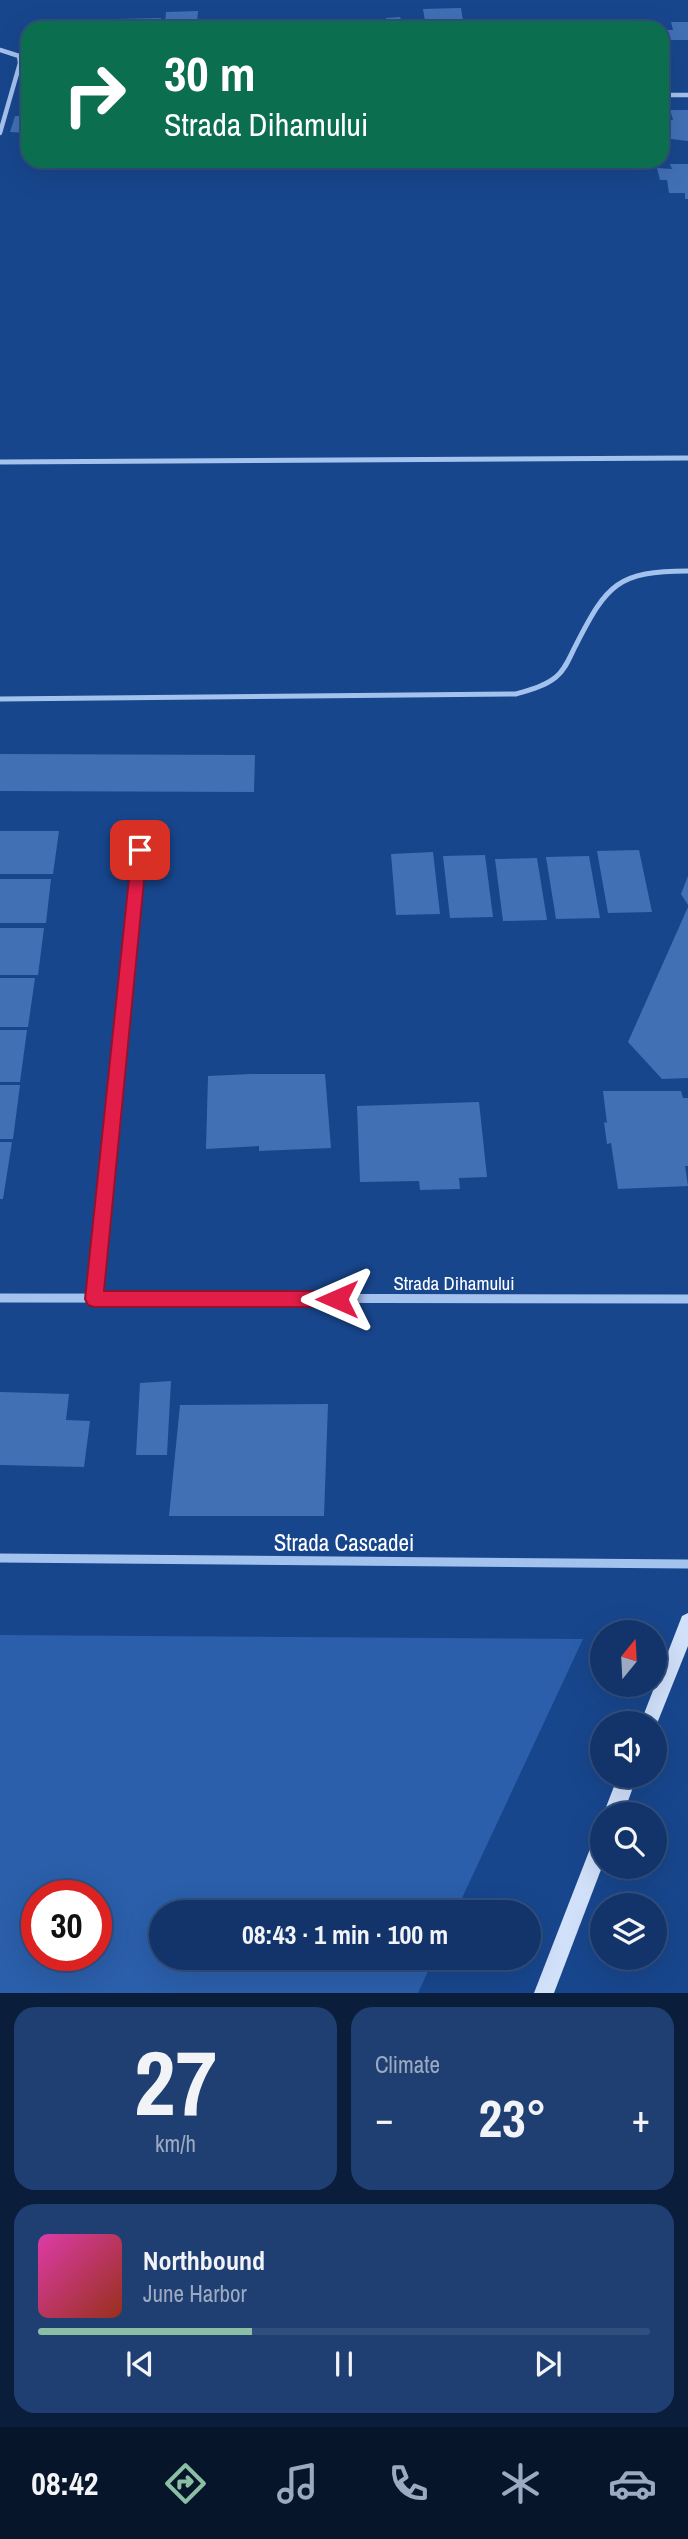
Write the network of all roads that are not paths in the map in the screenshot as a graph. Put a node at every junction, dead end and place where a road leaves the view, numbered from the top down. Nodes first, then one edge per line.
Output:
1 (0, 50) edge
2 (669, 95) edge
3 (688, 95) edge
4 (0, 133) edge
5 (688, 458) edge
6 (0, 462) edge
7 (688, 571) edge
8 (0, 699) edge
9 (140, 850) dead end
10 (0, 1298) edge
11 (94, 1299) junction
12 (688, 1299) edge
13 (0, 1558) edge
14 (688, 1564) edge
15 (688, 1622) edge
16 (654, 1711) edge
17 (590, 1874) edge
18 (544, 1993) edge

1 - 4 street
2 - 3 street
5 - 6 street
7 - 8 street
9 - 11 street
10 - 11 street, Strada Dihamului
11 - 12 street, Strada Dihamului
13 - 14 street, Strada Cascadei
15 - 16 main road
17 - 18 main road

